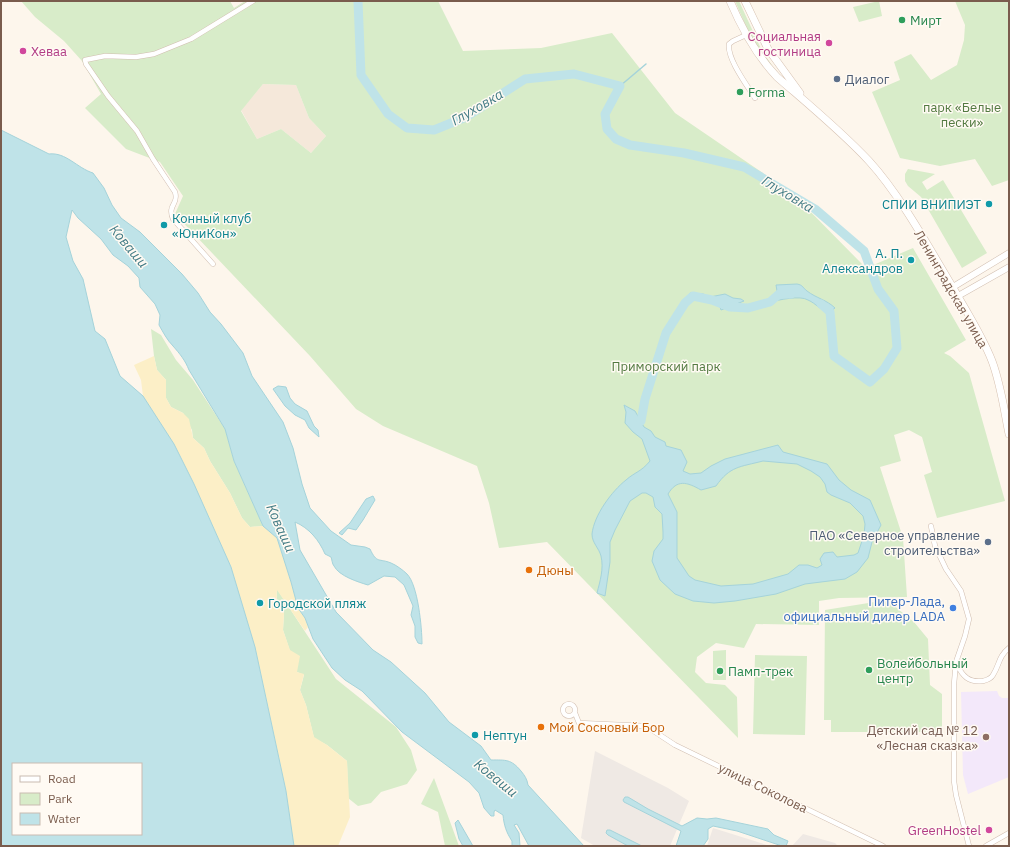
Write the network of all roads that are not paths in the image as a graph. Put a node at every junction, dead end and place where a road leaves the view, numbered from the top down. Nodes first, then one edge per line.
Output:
1 (254, 1) edge
2 (730, 1) edge
3 (745, 1) edge
4 (746, 35) junction
5 (783, 71) junction
6 (777, 77) junction
7 (755, 98) dead end
8 (812, 108) junction
9 (1009, 253) edge
10 (213, 264) dead end
11 (1009, 266) edge
12 (952, 287) junction
13 (958, 296) junction
14 (1009, 434) edge
15 (931, 526) dead end
16 (1009, 648) edge
17 (956, 662) junction
18 (575, 713) dead end
19 (1009, 833) edge
20 (882, 846) edge
21 (969, 846) edge
22 (986, 846) edge

1 - 10 street
2 - 4 main road, Ленинградская улица
3 - 5 main road, Ленинградская улица
4 - 6 main road, Ленинградская улица
4 - 7 street
5 - 6 main road
5 - 8 main road, Ленинградская улица
6 - 8 main road, Ленинградская улица
8 - 12 main road, Ленинградская улица
9 - 12 street
11 - 13 street
12 - 13 main road, Ленинградская улица
13 - 14 main road, Ленинградская улица
15 - 17 street
16 - 17 street
17 - 21 street
18 - 20 street, улица Соколова
19 - 22 street

